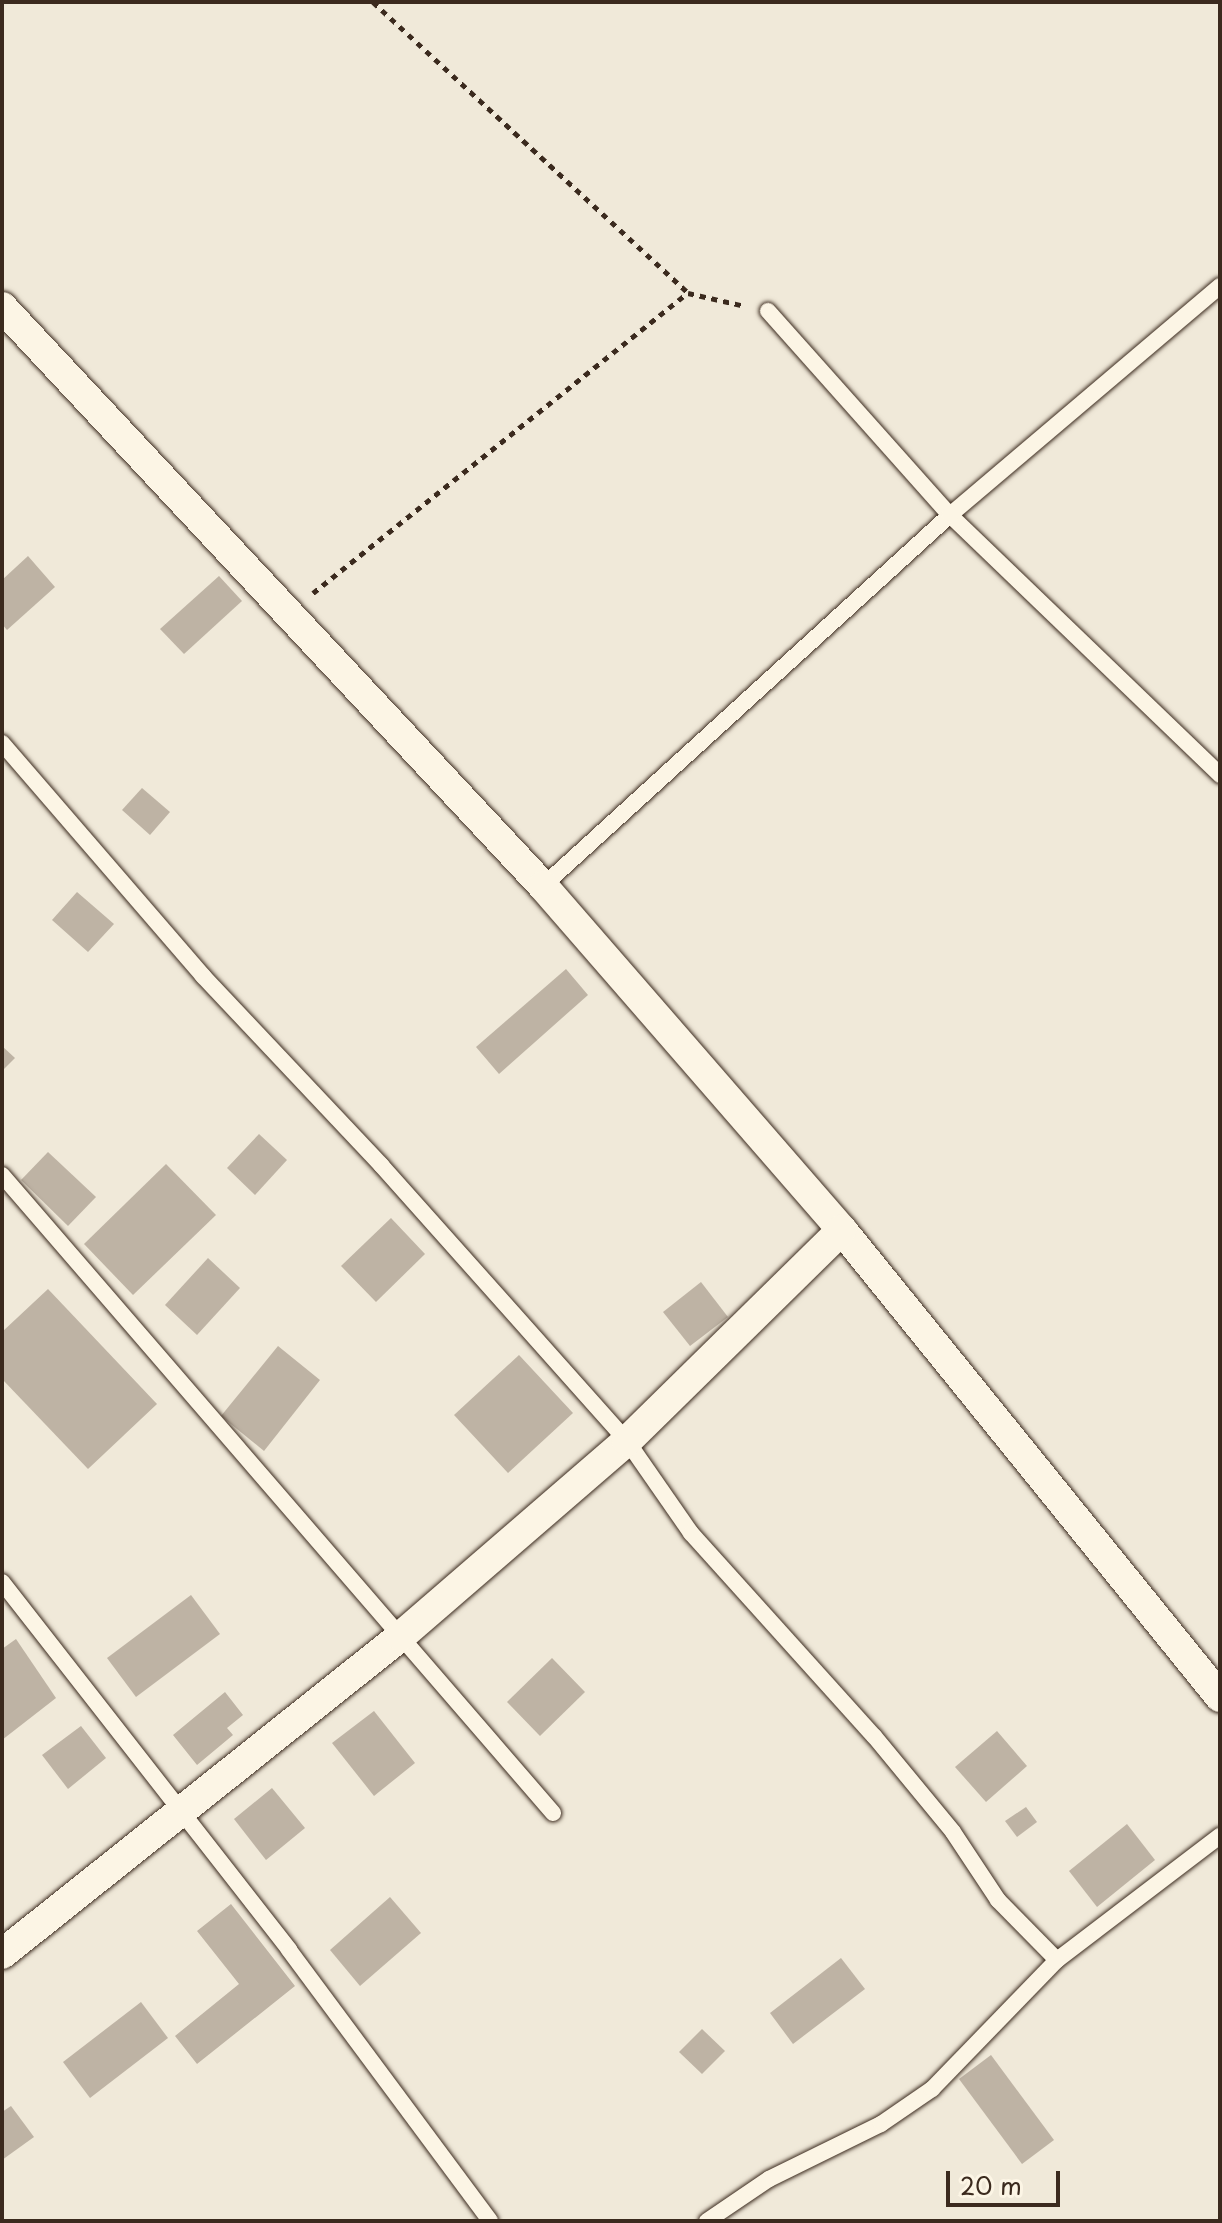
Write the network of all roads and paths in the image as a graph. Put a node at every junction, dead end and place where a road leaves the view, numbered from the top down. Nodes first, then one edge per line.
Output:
1 (373, 2) edge
2 (1220, 286) edge
3 (688, 293) junction
4 (2, 307) edge
5 (768, 311) joint
6 (950, 515) junction
7 (290, 611) junction
8 (2, 743) edge
9 (1220, 775) edge
10 (543, 886) junction
11 (2, 1175) edge
12 (842, 1230) junction
13 (627, 1441) junction
14 (2, 1582) edge
15 (401, 1636) junction
16 (1220, 1697) edge
17 (179, 1808) junction
18 (553, 1813) dead end
19 (1220, 1836) edge
20 (2, 1954) edge
21 (1057, 1960) junction
22 (490, 2221) edge
23 (707, 2221) edge

1 - 3 path
2 - 6 lane
3 - 5 path
3 - 7 path
4 - 7 street
5 - 6 lane
6 - 9 lane
6 - 10 lane
7 - 10 street
8 - 13 lane
10 - 12 street
11 - 15 lane
12 - 13 street
12 - 16 street
13 - 15 street
13 - 21 lane
14 - 17 lane
15 - 17 street
15 - 18 lane
17 - 20 street
17 - 22 lane
19 - 21 lane
21 - 23 lane

